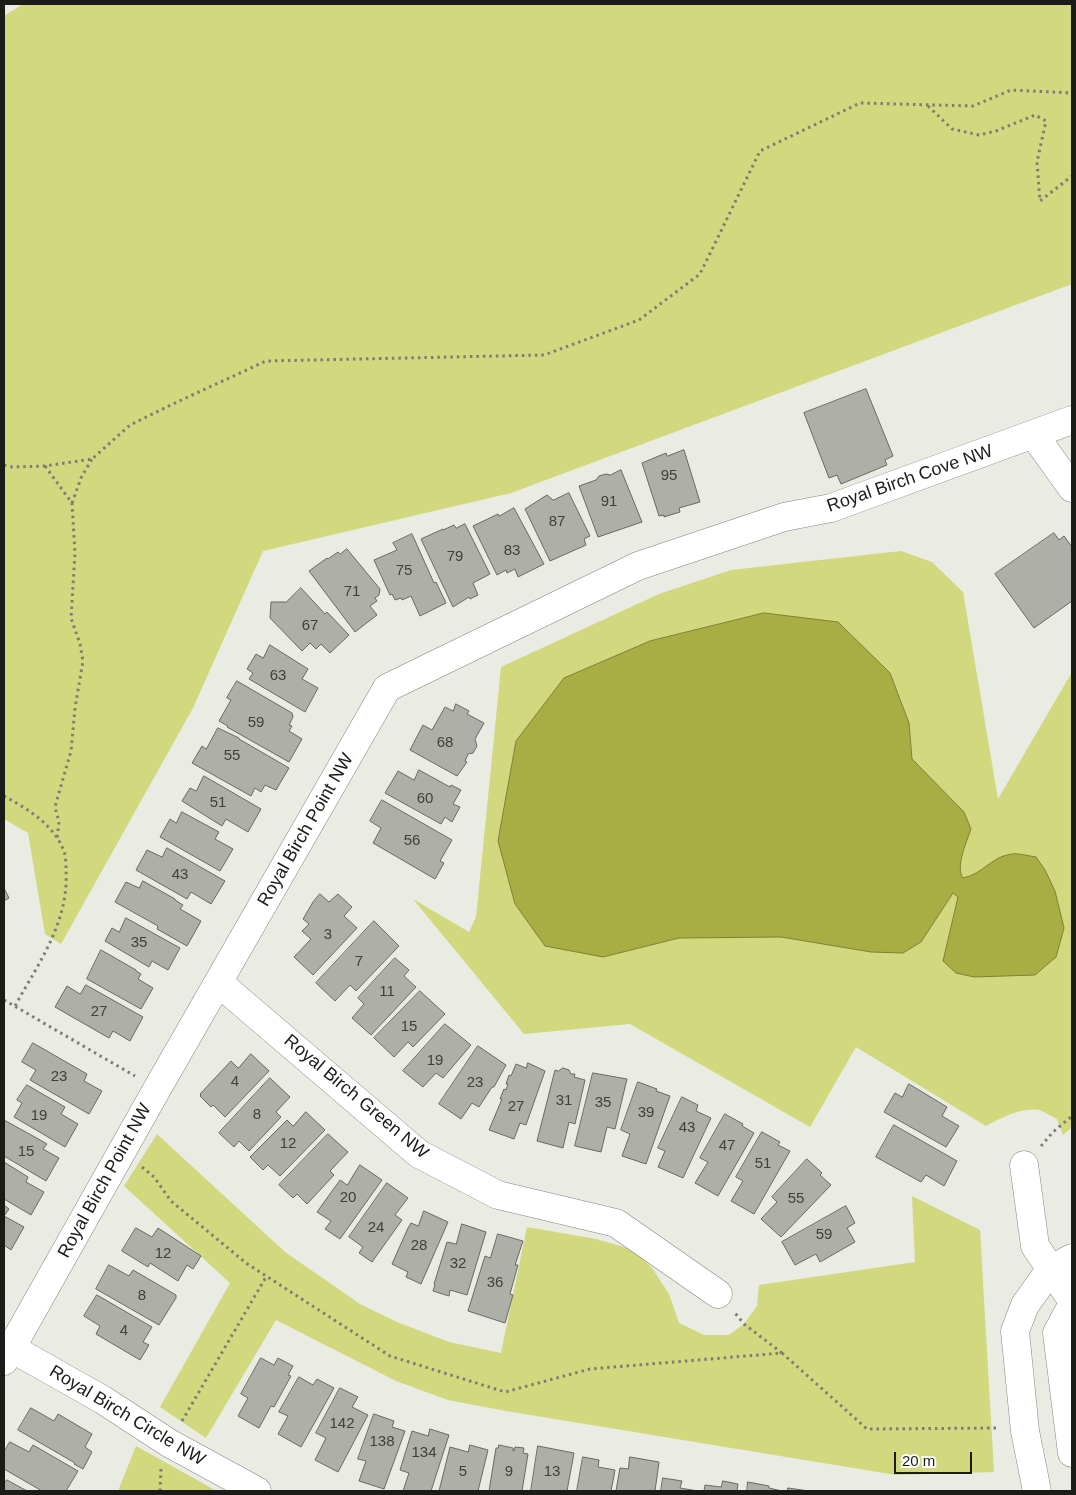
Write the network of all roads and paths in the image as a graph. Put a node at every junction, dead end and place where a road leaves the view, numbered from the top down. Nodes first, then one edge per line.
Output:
1 (1072, 93) edge
2 (928, 106) junction
3 (1072, 176) edge
4 (1072, 420) edge
5 (1034, 434) junction
6 (92, 459) junction
7 (4, 465) edge
8 (44, 466) junction
9 (1072, 488) edge
10 (72, 503) junction
11 (784, 517) joint
12 (4, 796) edge
13 (57, 838) junction
14 (219, 983) junction
15 (4, 1000) edge
16 (15, 1006) junction
17 (157, 1089) junction
18 (1072, 1116) edge
19 (121, 1152) junction
20 (1024, 1165) joint
21 (1061, 1264) edge
22 (266, 1277) junction
23 (718, 1294) joint
24 (1072, 1300) edge
25 (1072, 1305) edge
26 (7, 1354) edge
27 (782, 1354) junction
28 (998, 1418) dead end
29 (169, 1443) junction
30 (1072, 1453) edge
31 (160, 1491) edge
32 (257, 1491) edge
33 (1037, 1491) edge

1 - 2 path
2 - 3 path
2 - 6 path
4 - 5 street, Royal Birch Cove NW
5 - 9 street
5 - 11 street, Royal Birch Cove NW
6 - 8 path
6 - 10 path
7 - 8 path
8 - 10 path
10 - 13 path
11 - 14 street, Royal Birch Point NW
12 - 13 path
13 - 16 path
14 - 17 street, Royal Birch Point NW
14 - 23 street, Royal Birch Green NW
15 - 16 path
16 - 17 path
17 - 19 street, Royal Birch Point NW
18 - 20 path
19 - 22 path
19 - 26 street, Royal Birch Point NW
20 - 21 street
21 - 24 street
21 - 33 street
22 - 27 path
22 - 29 path
23 - 27 path
25 - 30 street
26 - 29 street, Royal Birch Circle NW
27 - 28 path
29 - 31 path
29 - 32 street, Royal Birch Circle NW

